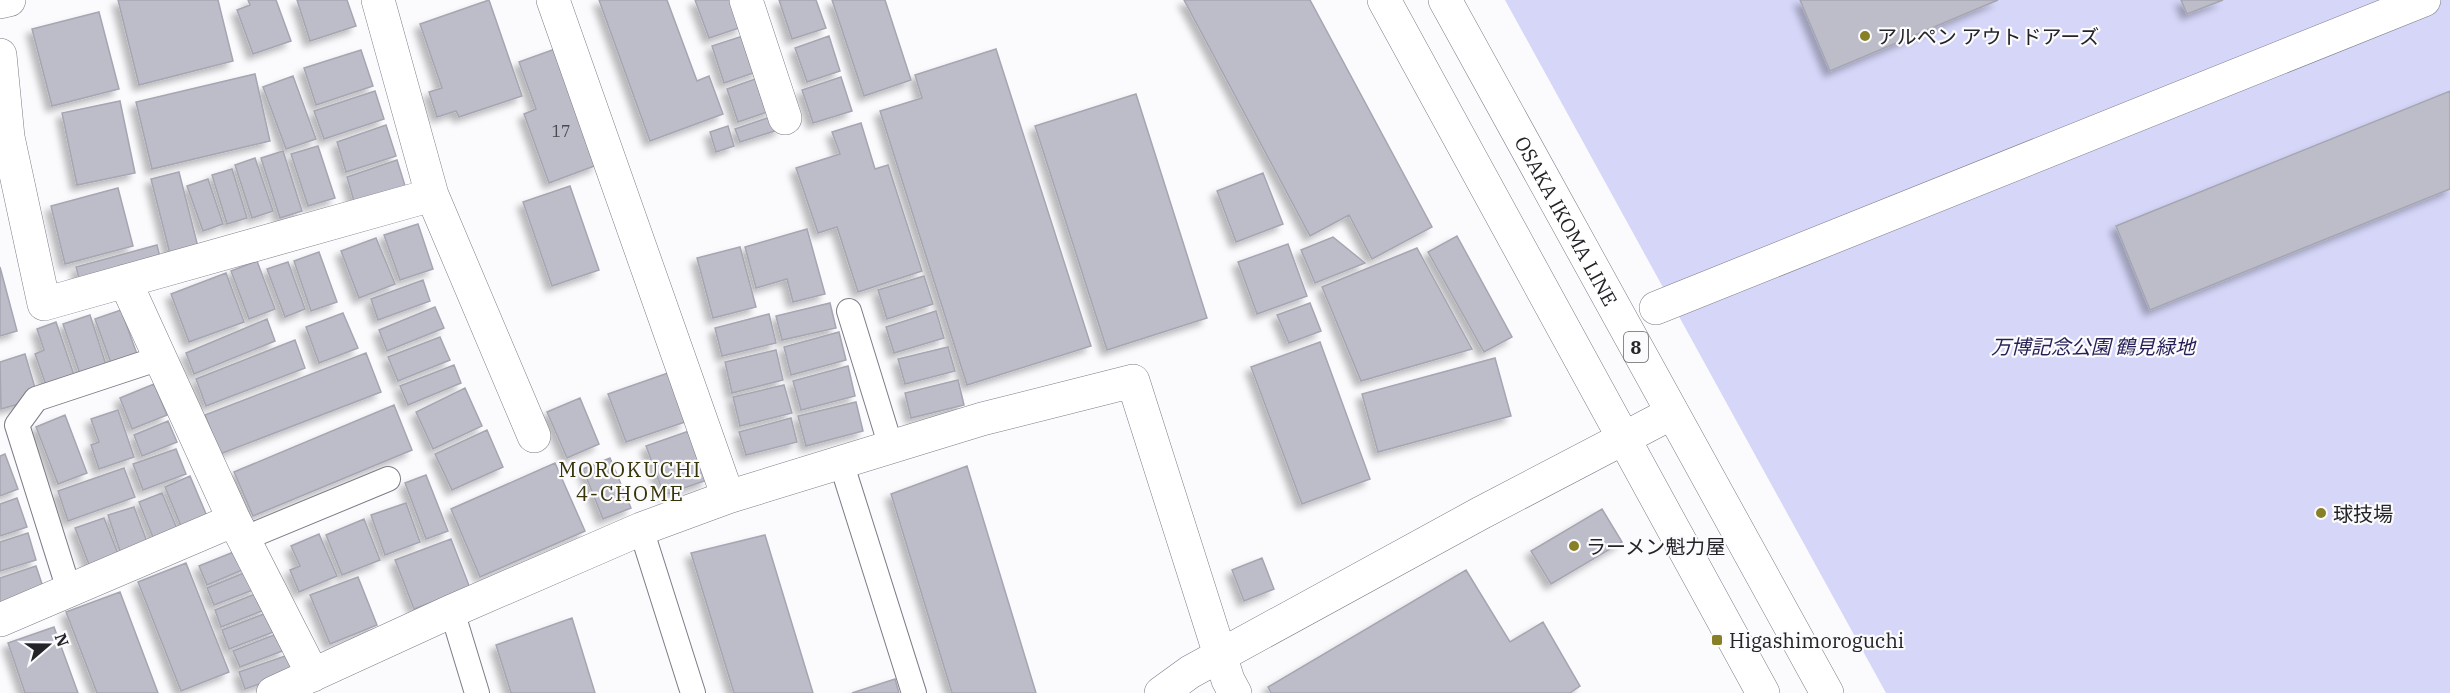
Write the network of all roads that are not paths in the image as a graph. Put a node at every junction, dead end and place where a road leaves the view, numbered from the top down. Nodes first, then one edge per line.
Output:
1 (9, 0) edge
2 (378, 0) edge
3 (553, 0) edge
4 (746, 0) edge
5 (1384, 0) edge
6 (1445, 0) edge
7 (2424, 0) edge
8 (0, 2) edge
9 (0, 57) edge
10 (785, 118) dead end
11 (432, 195) junction
12 (125, 281) junction
13 (1656, 308) dead end
14 (849, 311) dead end
15 (160, 358) junction
16 (1672, 413) junction
17 (534, 436) dead end
18 (1623, 438) junction
19 (11, 443) edge
20 (891, 447) junction
21 (841, 462) junction
22 (388, 478) dead end
23 (728, 497) junction
24 (238, 529) junction
25 (641, 529) junction
26 (69, 590) junction
27 (452, 611) junction
28 (0, 620) edge
29 (1221, 656) junction
30 (313, 675) junction
31 (273, 693) edge
32 (477, 693) edge
33 (693, 693) edge
34 (914, 693) edge
35 (1161, 693) edge
36 (1235, 693) edge
37 (1763, 693) edge
38 (1827, 693) edge

1 - 8 street
2 - 11 street
3 - 23 street
4 - 10 street
5 - 18 street
6 - 16 street, OSAKA IKOMA LINE / 8
7 - 13 street
9 - 12 street
11 - 12 street
11 - 17 street
12 - 15 street
14 - 20 lane
15 - 19 lane
15 - 24 street
16 - 18 street
16 - 38 street, OSAKA IKOMA LINE / 8
18 - 29 street
18 - 37 street
19 - 26 lane
20 - 21 street
20 - 29 street
21 - 23 street
21 - 34 lane
22 - 24 lane
23 - 25 street
24 - 26 street
24 - 30 street
25 - 27 street
25 - 33 lane
26 - 28 street
27 - 30 street
27 - 32 lane
29 - 35 street
29 - 36 street
30 - 31 street

